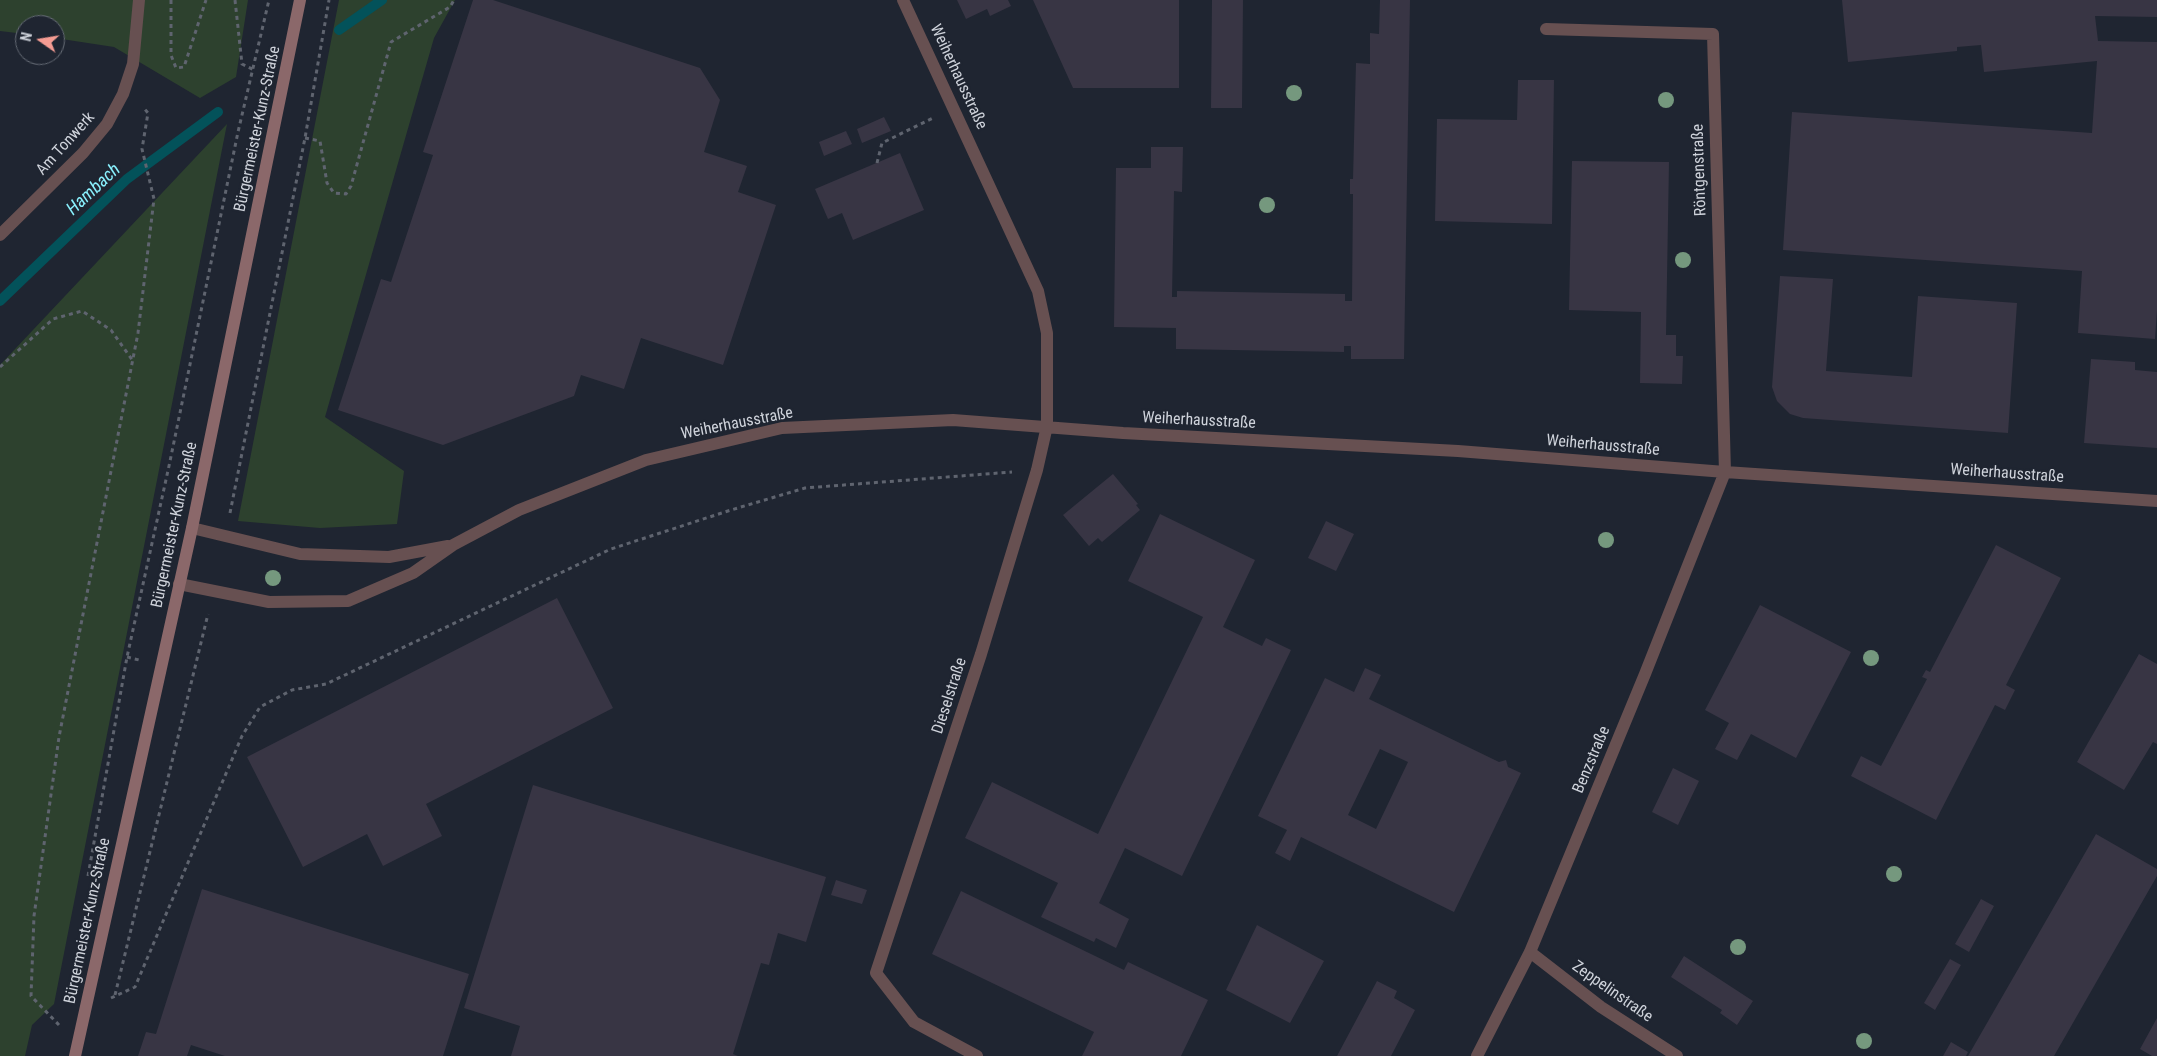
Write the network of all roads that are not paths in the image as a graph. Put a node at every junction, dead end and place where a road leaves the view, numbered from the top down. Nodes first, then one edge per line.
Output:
1 (139, 0) edge
2 (300, 0) edge
3 (903, 0) edge
4 (1546, 29) dead end
5 (0, 235) edge
6 (1047, 426) junction
7 (1725, 472) junction
8 (2157, 500) edge
9 (192, 528) junction
10 (453, 545) junction
11 (179, 584) junction
12 (1530, 952) junction
13 (75, 1056) edge
14 (977, 1056) edge
15 (1477, 1056) edge
16 (1677, 1056) edge

1 - 5 street, Am Tonwerk
2 - 9 street, Bürgermeister-Kunz-Straße
3 - 6 street, Weiherhausstraße
4 - 7 street, Röntgenstraße
6 - 7 street, Weiherhausstraße
6 - 10 street, Weiherhausstraße
6 - 14 street, Dieselstraße
7 - 8 street, Weiherhausstraße
7 - 12 street, Benzstraße
9 - 10 street, Weiherhausstraße
9 - 11 street, Bürgermeister-Kunz-Straße
10 - 11 street, Weiherhausstraße
11 - 13 street, Bürgermeister-Kunz-Straße
12 - 15 street, Benzstraße
12 - 16 street, Zeppelinstraße

